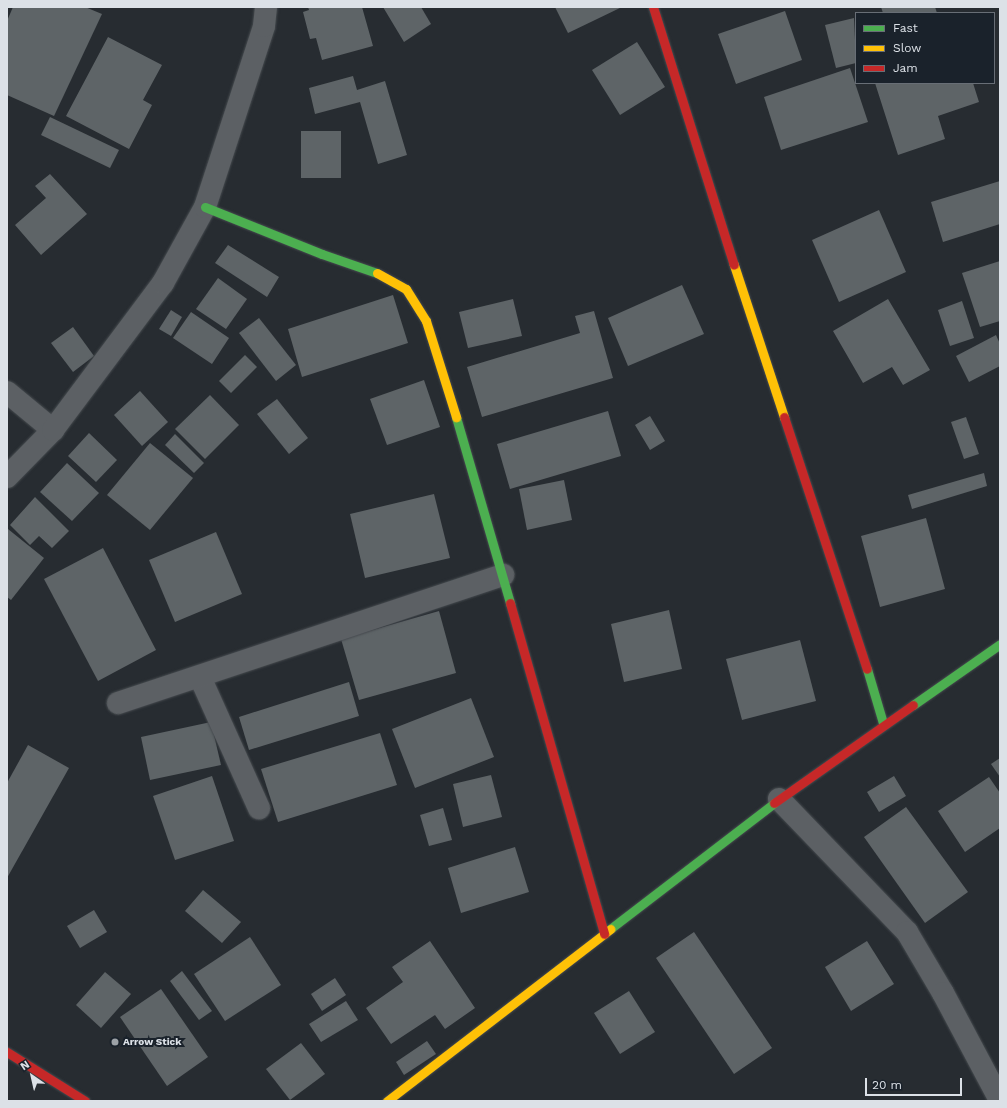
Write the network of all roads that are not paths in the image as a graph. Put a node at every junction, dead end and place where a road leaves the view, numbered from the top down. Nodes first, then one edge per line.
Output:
1 (266, 7) edge
2 (653, 7) edge
3 (205, 206) junction
4 (7, 392) edge
5 (53, 430) junction
6 (7, 477) edge
7 (503, 575) junction
8 (1000, 644) edge
9 (200, 677) junction
10 (118, 703) dead end
11 (883, 723) junction
12 (779, 799) junction
13 (259, 808) dead end
14 (604, 934) junction
15 (7, 1052) edge
16 (1000, 1100) edge
17 (85, 1101) edge
18 (387, 1101) edge

1 - 3 street
2 - 11 street
3 - 5 street
3 - 7 street
4 - 5 street
5 - 6 street
7 - 9 street
7 - 14 street
8 - 11 street
9 - 10 street
9 - 13 street
11 - 12 street
12 - 14 street
12 - 16 street
14 - 18 street
15 - 17 street

